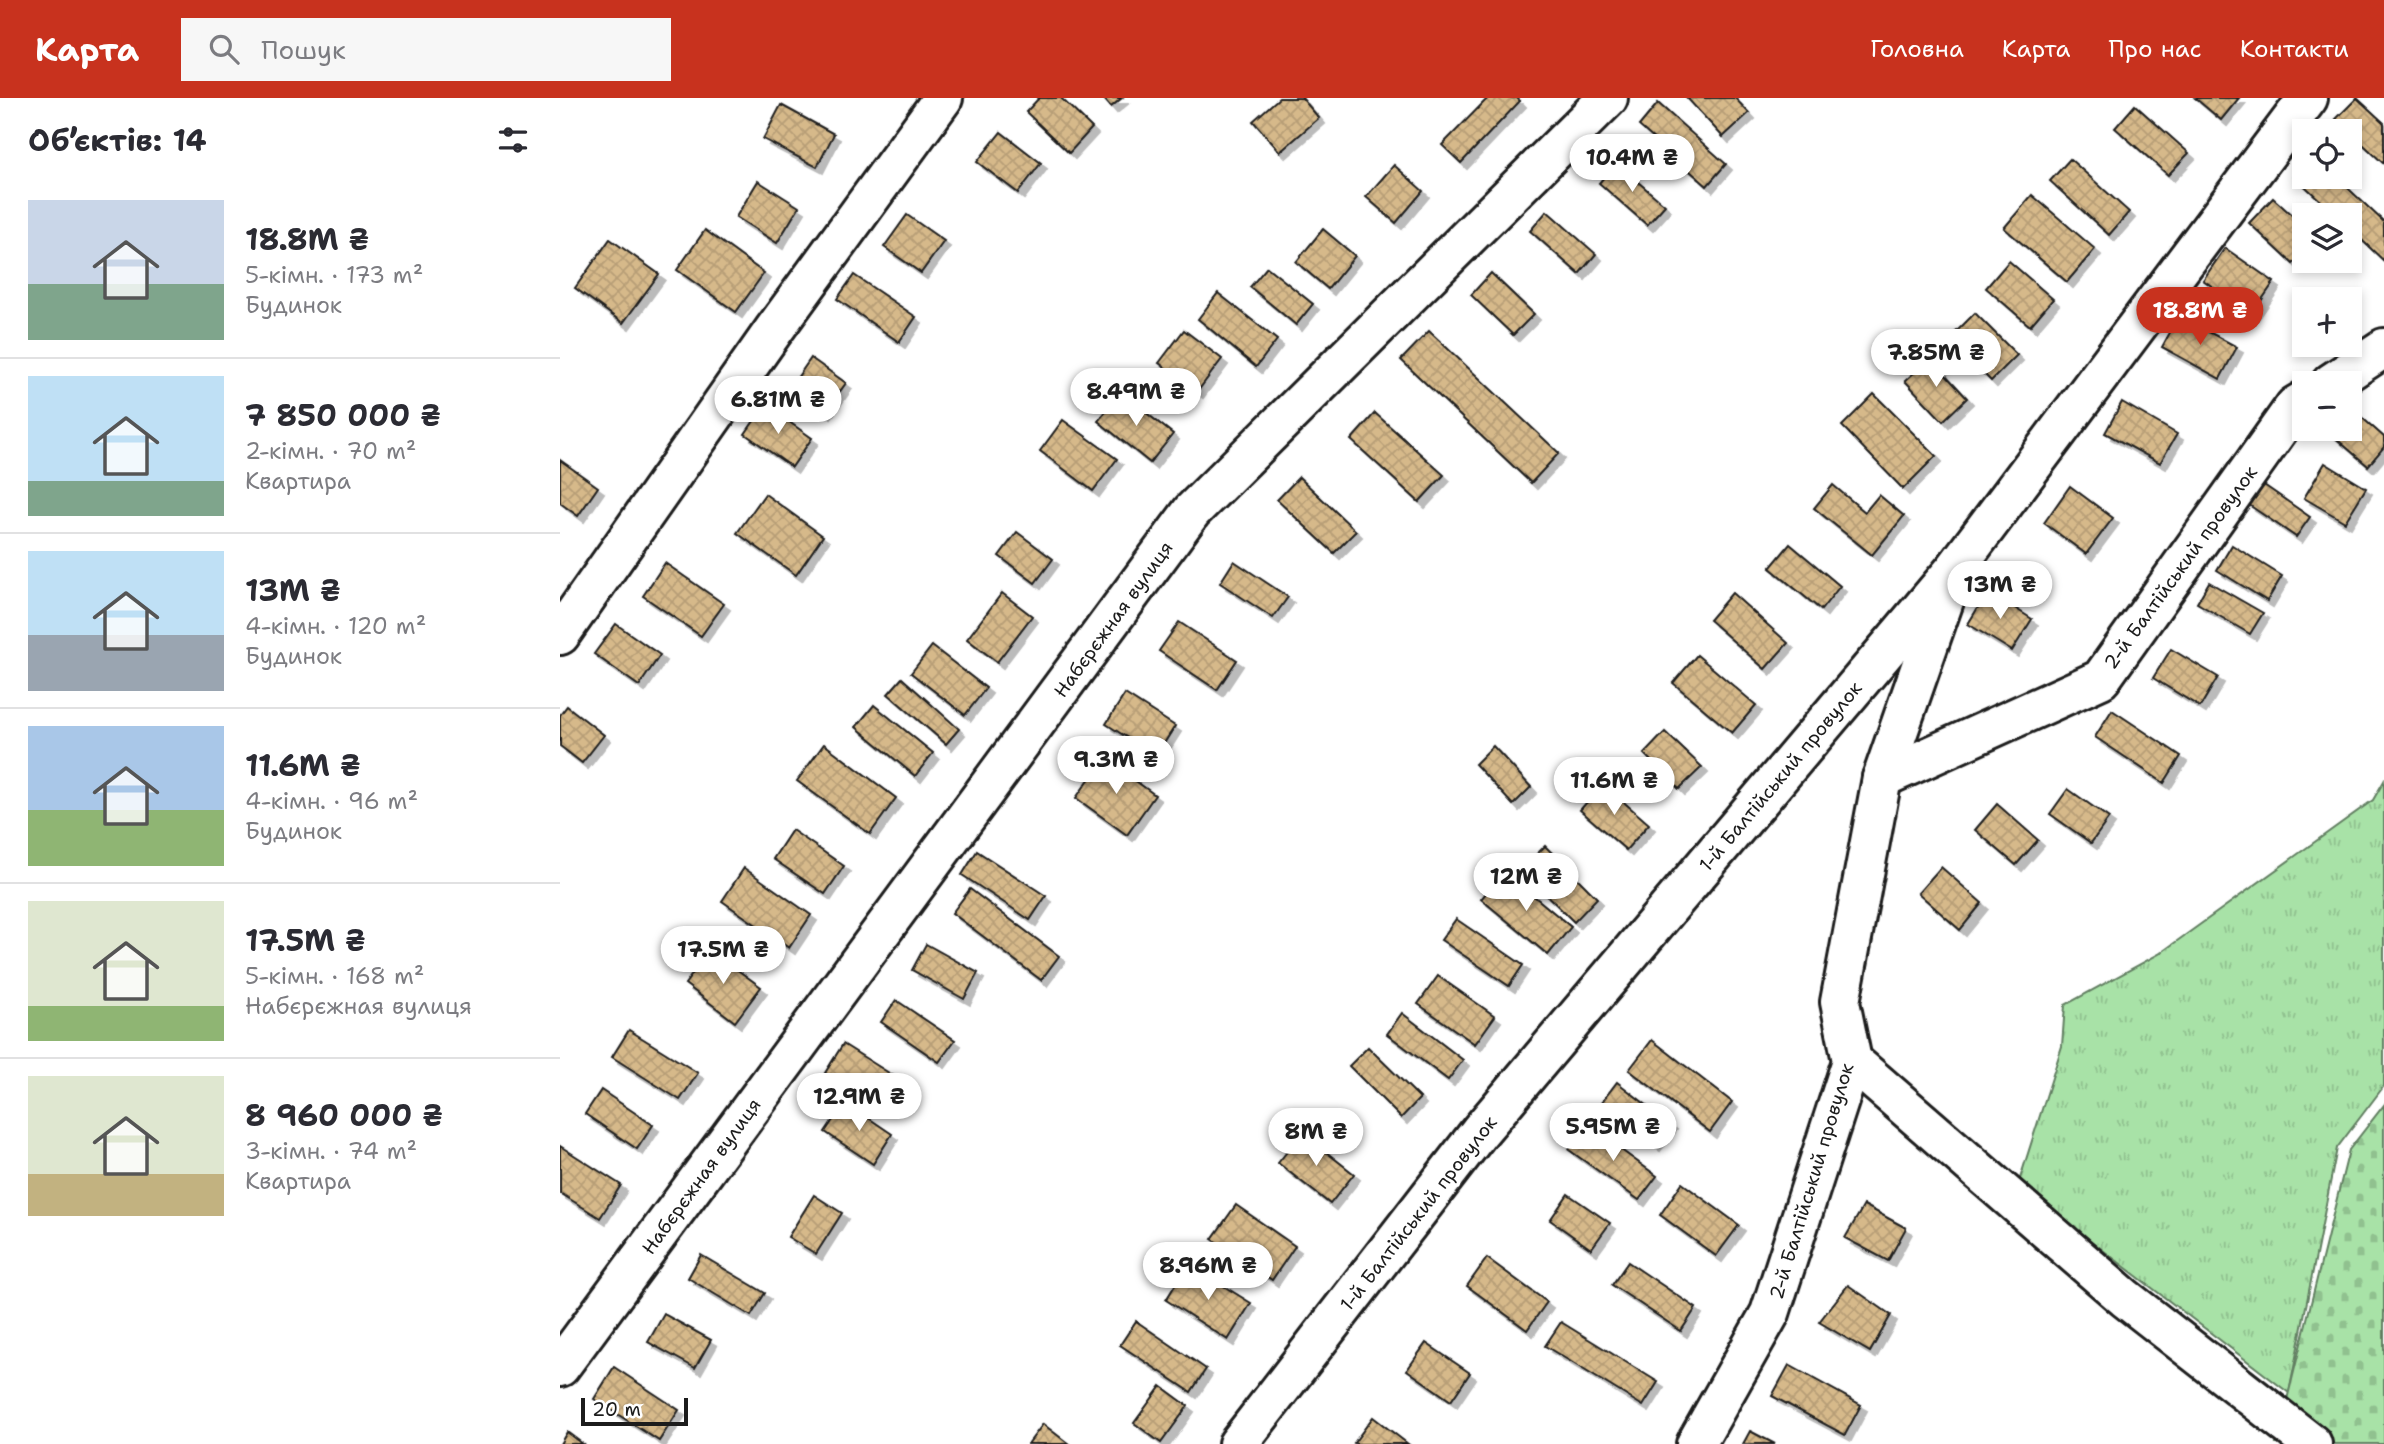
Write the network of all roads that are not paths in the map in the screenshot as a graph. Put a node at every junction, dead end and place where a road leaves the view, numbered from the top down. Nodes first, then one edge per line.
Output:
1 (943, 98) edge
2 (1608, 98) edge
3 (2308, 98) edge
4 (2384, 348) edge
5 (2349, 371) edge
6 (2292, 411) edge
7 (1955, 569) junction
8 (560, 635) edge
9 (1882, 778) junction
10 (1852, 1061) junction
11 (560, 1367) edge
12 (1238, 1444) edge
13 (1696, 1444) edge
14 (2312, 1444) edge

1 - 8 street
2 - 11 street, Набєрєжная вулиця
3 - 7 street, 1-й Балтійський провулок
4 - 5 street
6 - 9 street, 2-й Балтійський провулок
7 - 9 street, 2-й Балтійський провулок
7 - 12 street, 1-й Балтійський провулок
9 - 10 street, 2-й Балтійський провулок
10 - 13 street, 2-й Балтійський провулок
10 - 14 street

